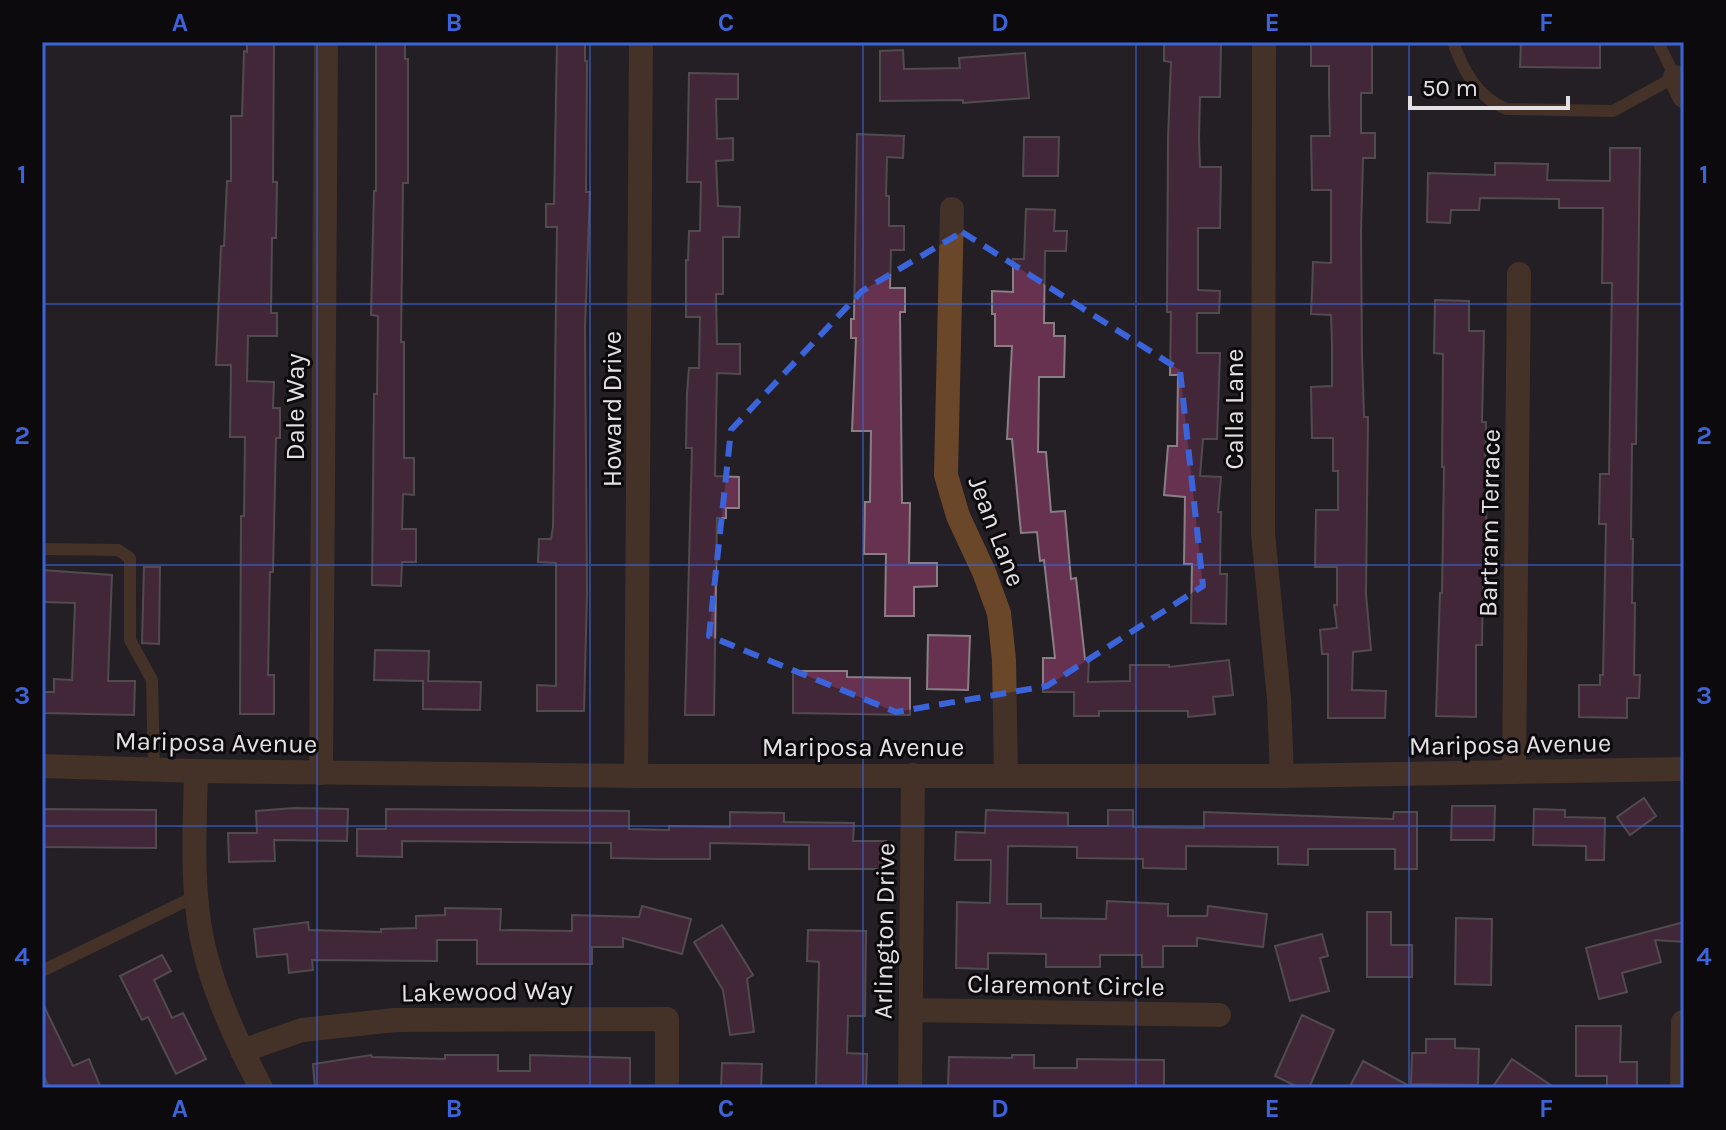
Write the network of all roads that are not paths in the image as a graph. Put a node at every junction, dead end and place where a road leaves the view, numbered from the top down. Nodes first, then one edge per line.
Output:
1 (326, 42) edge
2 (641, 42) edge
3 (1264, 42) edge
4 (1453, 42) edge
5 (1658, 42) edge
6 (1679, 86) edge
7 (952, 209) dead end
8 (1519, 274) dead end
9 (42, 549) edge
10 (42, 766) edge
11 (1684, 769) edge
12 (154, 770) junction
13 (196, 771) junction
14 (1514, 772) junction
15 (321, 773) junction
16 (913, 775) junction
17 (1006, 775) junction
18 (636, 776) junction
19 (1282, 776) junction
20 (196, 896) junction
21 (42, 971) edge
22 (911, 1010) junction
23 (1219, 1015) dead end
24 (1683, 1022) edge
25 (242, 1051) junction
26 (261, 1088) edge
27 (667, 1088) edge
28 (910, 1088) edge
29 (1682, 1088) edge

1 - 15 street, Dale Way
2 - 18 street, Howard Drive
3 - 19 street, Calla Lane
4 - 6 lane
5 - 6 lane
7 - 17 street, Jean Lane
8 - 14 street, Bartram Terrace
9 - 12 lane
10 - 12 street, Mariposa Avenue
11 - 14 street, Mariposa Avenue
12 - 13 street, Mariposa Avenue
13 - 15 street, Mariposa Avenue
13 - 20 street
14 - 19 street, Mariposa Avenue
15 - 18 street, Mariposa Avenue
16 - 17 street, Mariposa Avenue
16 - 18 street, Mariposa Avenue
16 - 22 street, Arlington Drive
17 - 19 street, Mariposa Avenue
20 - 21 lane
20 - 25 street
22 - 23 street, Claremont Circle
22 - 28 street, Arlington Drive
24 - 29 street
25 - 26 street
25 - 27 street, Lakewood Way

